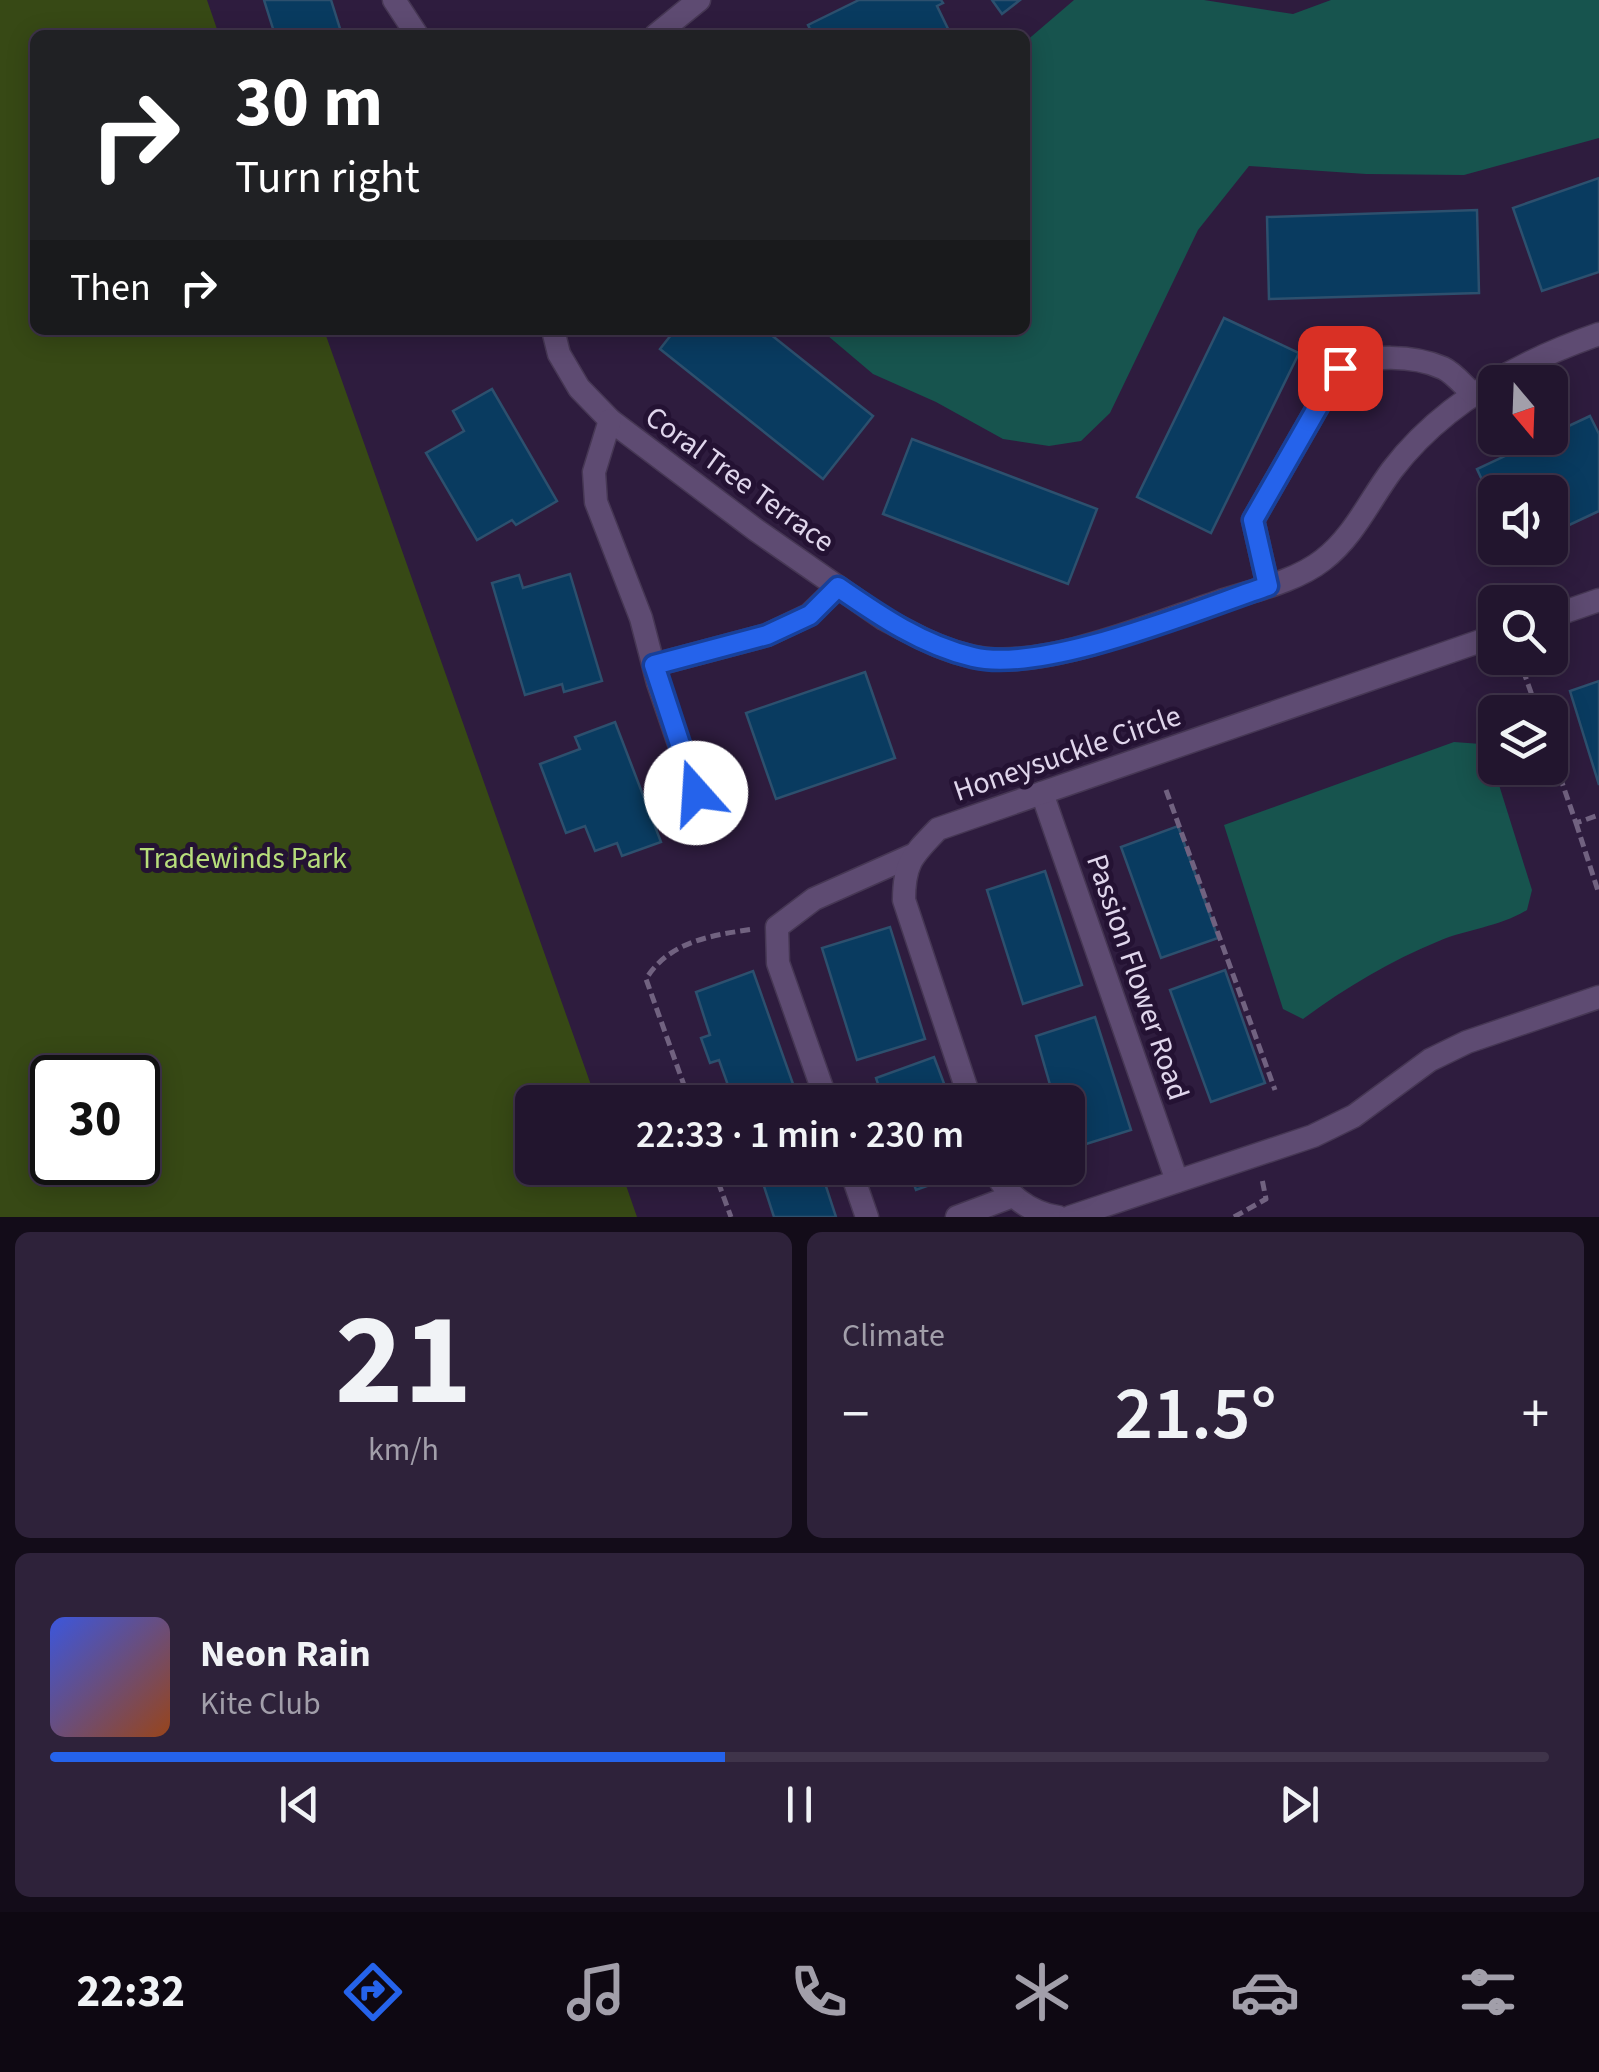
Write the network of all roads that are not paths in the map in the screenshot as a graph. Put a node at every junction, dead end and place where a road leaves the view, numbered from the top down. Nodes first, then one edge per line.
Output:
1 (394, 0) edge
2 (698, 0) edge
3 (414, 30) edge
4 (662, 30) edge
5 (1599, 334) edge
6 (554, 335) edge
7 (1473, 394) junction
8 (610, 420) junction
9 (1268, 586) junction
10 (838, 587) junction
11 (1599, 600) edge
12 (1568, 611) edge
13 (1478, 642) edge
14 (654, 665) junction
15 (696, 793) dead end
16 (1042, 793) junction
17 (913, 856) junction
18 (1599, 997) edge
19 (821, 1085) edge
20 (965, 1085) edge
21 (1177, 1181) junction
22 (856, 1185) edge
23 (1005, 1185) edge
24 (1013, 1196) junction
25 (867, 1217) edge
26 (957, 1217) edge
27 (1058, 1217) edge
28 (1070, 1217) edge

1 - 3 street
2 - 4 street
5 - 7 street, Coral Tree Terrace
6 - 8 street, Coral Tree Terrace
7 - 9 street, Coral Tree Terrace
7 - 9 street
8 - 10 street, Coral Tree Terrace
8 - 14 street
9 - 10 street, Coral Tree Terrace
10 - 14 street
11 - 12 street
13 - 16 street, Honeysuckle Circle
14 - 15 street
16 - 17 street, Honeysuckle Circle
16 - 21 street, Passion Flower Road
17 - 19 street, Honeysuckle Circle
17 - 20 street
18 - 21 street
21 - 28 street
22 - 25 street
23 - 24 street
24 - 26 street
24 - 27 street

